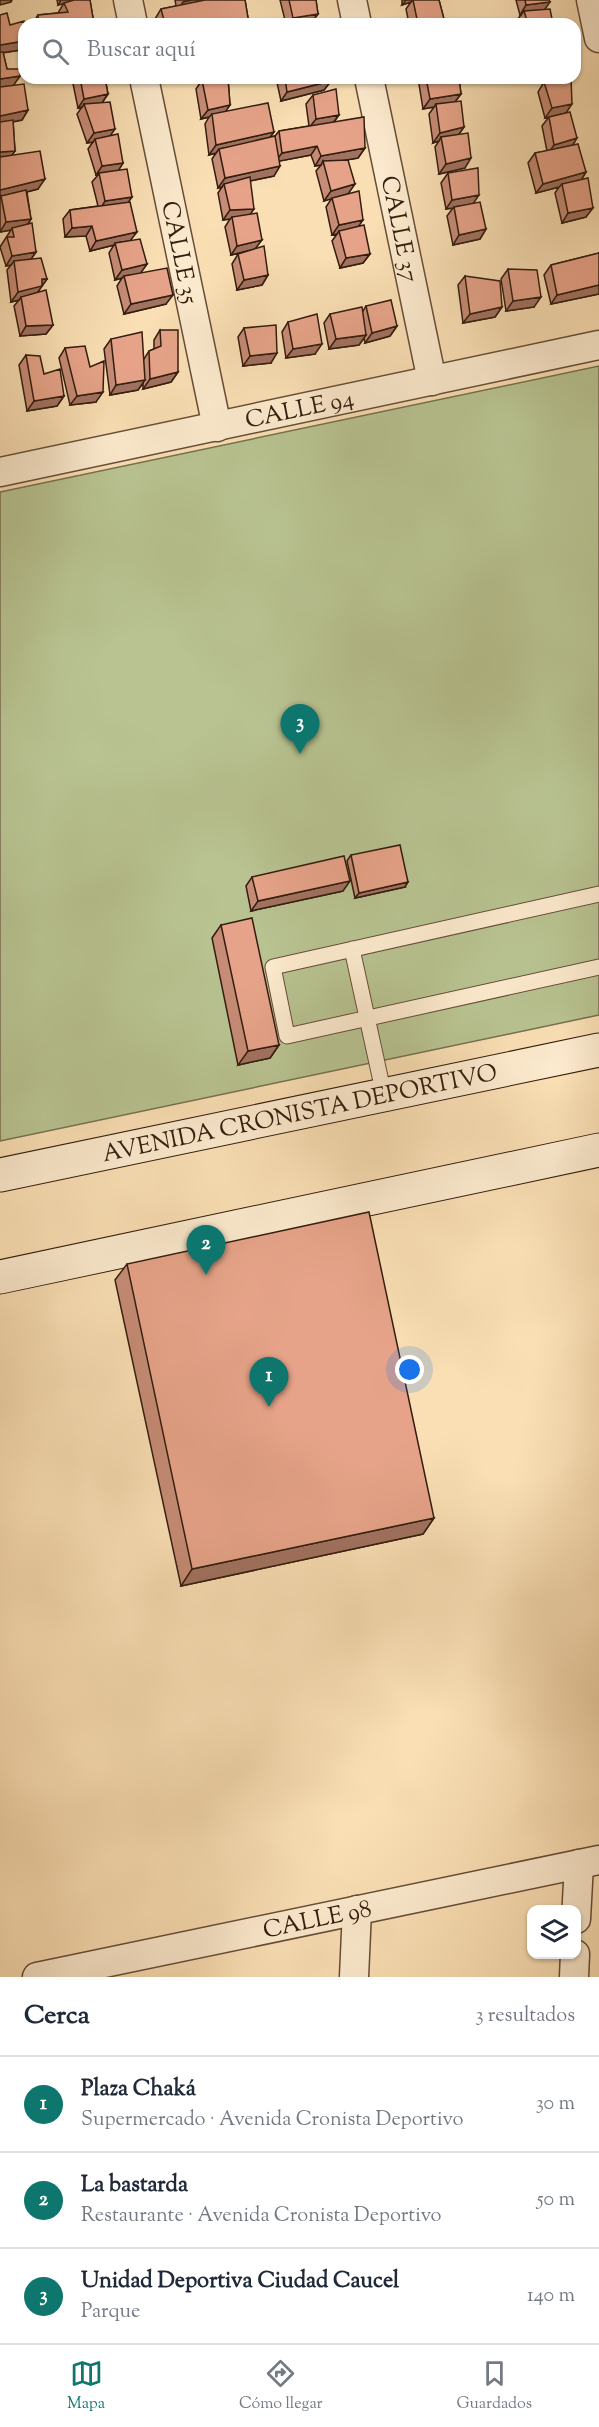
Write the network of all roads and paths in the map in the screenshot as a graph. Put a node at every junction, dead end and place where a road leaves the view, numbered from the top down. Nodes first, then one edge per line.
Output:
1 (128, 0) edge
2 (352, 0) edge
3 (591, 0) edge
4 (132, 18) edge
5 (356, 18) edge
6 (599, 38) edge
7 (145, 84) edge
8 (370, 84) edge
9 (599, 345) edge
10 (432, 381) junction
11 (217, 427) junction
12 (0, 472) edge
13 (599, 894) edge
14 (352, 950) junction
15 (599, 967) edge
16 (367, 1018) junction
17 (599, 1050) edge
18 (384, 1095) junction
19 (599, 1150) edge
20 (0, 1175) edge
21 (0, 1277) edge
22 (589, 1862) edge
23 (579, 1905) edge
24 (357, 1910) junction
25 (575, 1959) edge
26 (133, 1967) edge
27 (37, 1977) edge
28 (354, 1977) edge
29 (574, 1977) edge

1 - 4 street
2 - 5 street
3 - 6 street
7 - 11 street, CALLE 35
8 - 10 street, CALLE 37
9 - 10 street, CALLE 94
10 - 11 street, CALLE 94
11 - 12 street, CALLE 94
13 - 14 lane
14 - 16 lane
14 - 16 lane
15 - 16 lane
16 - 18 lane
17 - 18 main road, AVENIDA CRONISTA DEPORTIVO
18 - 20 main road, AVENIDA CRONISTA DEPORTIVO
19 - 21 main road
22 - 23 street
22 - 24 street, CALLE 98
24 - 26 street, CALLE 98
24 - 28 street
25 - 29 street
26 - 27 street, CALLE 98

